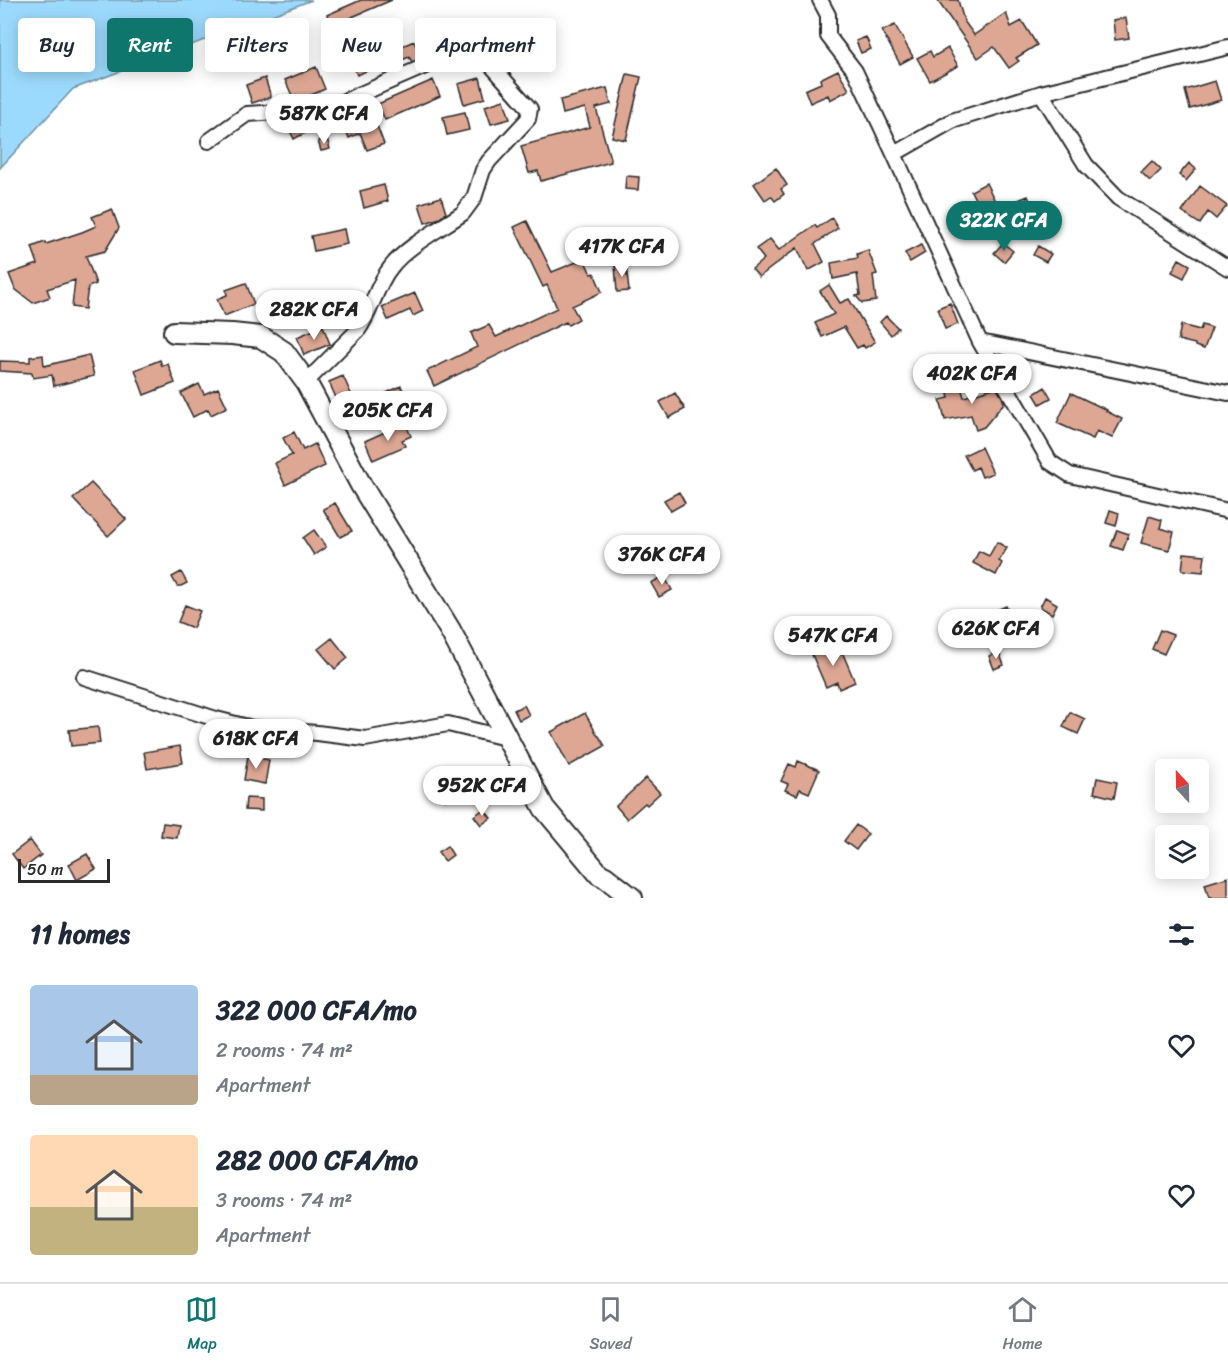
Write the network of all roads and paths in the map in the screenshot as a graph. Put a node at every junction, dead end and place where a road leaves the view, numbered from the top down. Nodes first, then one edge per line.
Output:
1 (820, 0) edge
2 (1228, 46) edge
3 (1041, 93) junction
4 (208, 141) dead end
5 (894, 154) junction
6 (1228, 268) edge
7 (174, 332) dead end
8 (980, 342) junction
9 (306, 382) junction
10 (1228, 393) edge
11 (1228, 511) edge
12 (84, 677) dead end
13 (506, 738) junction
14 (632, 898) edge

1 - 5 street
2 - 3 street
3 - 5 street
3 - 6 street
4 - 9 street
5 - 8 street
7 - 9 street
8 - 10 street
8 - 11 street
9 - 13 street
12 - 13 street
13 - 14 street

